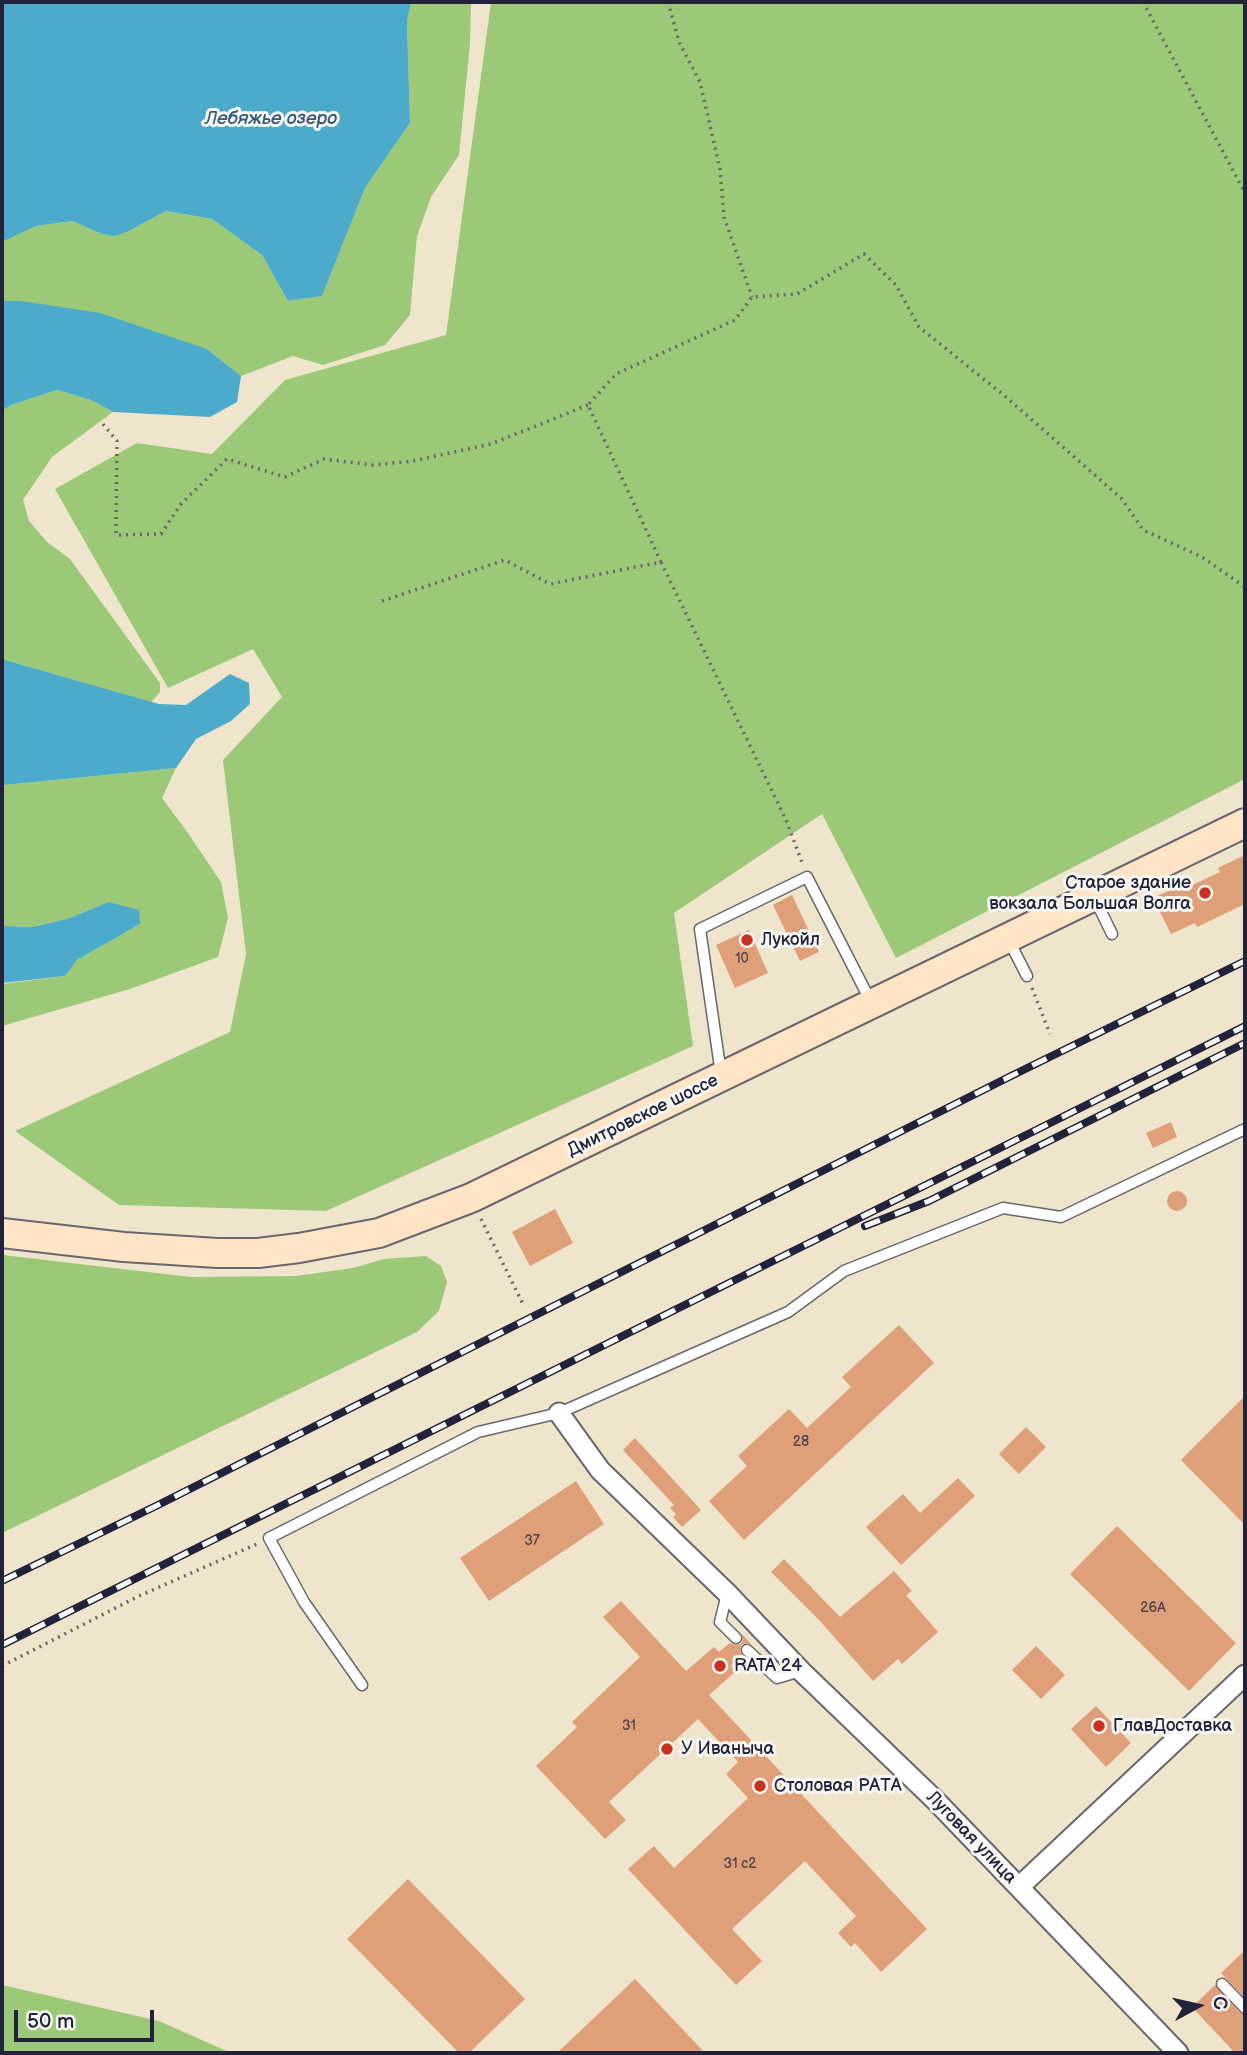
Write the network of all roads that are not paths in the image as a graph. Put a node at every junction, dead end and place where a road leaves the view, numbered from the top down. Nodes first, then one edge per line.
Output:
1 (1245, 823) edge
2 (1094, 897) junction
3 (1112, 934) dead end
4 (1008, 938) junction
5 (1027, 976) road end
6 (872, 1004) junction
7 (722, 1078) junction
8 (1244, 1130) edge
9 (2, 1233) edge
10 (559, 1413) junction
11 (727, 1593) junction
12 (736, 1638) dead end
13 (747, 1650) dead end
14 (801, 1671) junction
15 (1245, 1675) edge
16 (362, 1685) dead end
17 (1019, 1887) junction
18 (1222, 1984) dead end
19 (1245, 2008) edge
20 (1178, 2053) edge

1 - 2 main road, Дмитровское шоссе
2 - 3 lane
2 - 4 main road, Дмитровское шоссе
4 - 5 lane
4 - 6 main road, Дмитровское шоссе
6 - 7 main road, Дмитровское шоссе
6 - 7 lane
7 - 9 main road, Дмитровское шоссе
8 - 10 lane
10 - 11 street, Луговая улица
10 - 16 lane
11 - 12 lane
11 - 14 street, Луговая улица
13 - 14 lane
14 - 17 street, Луговая улица
15 - 17 street
17 - 20 street, Луговая улица
18 - 19 lane

